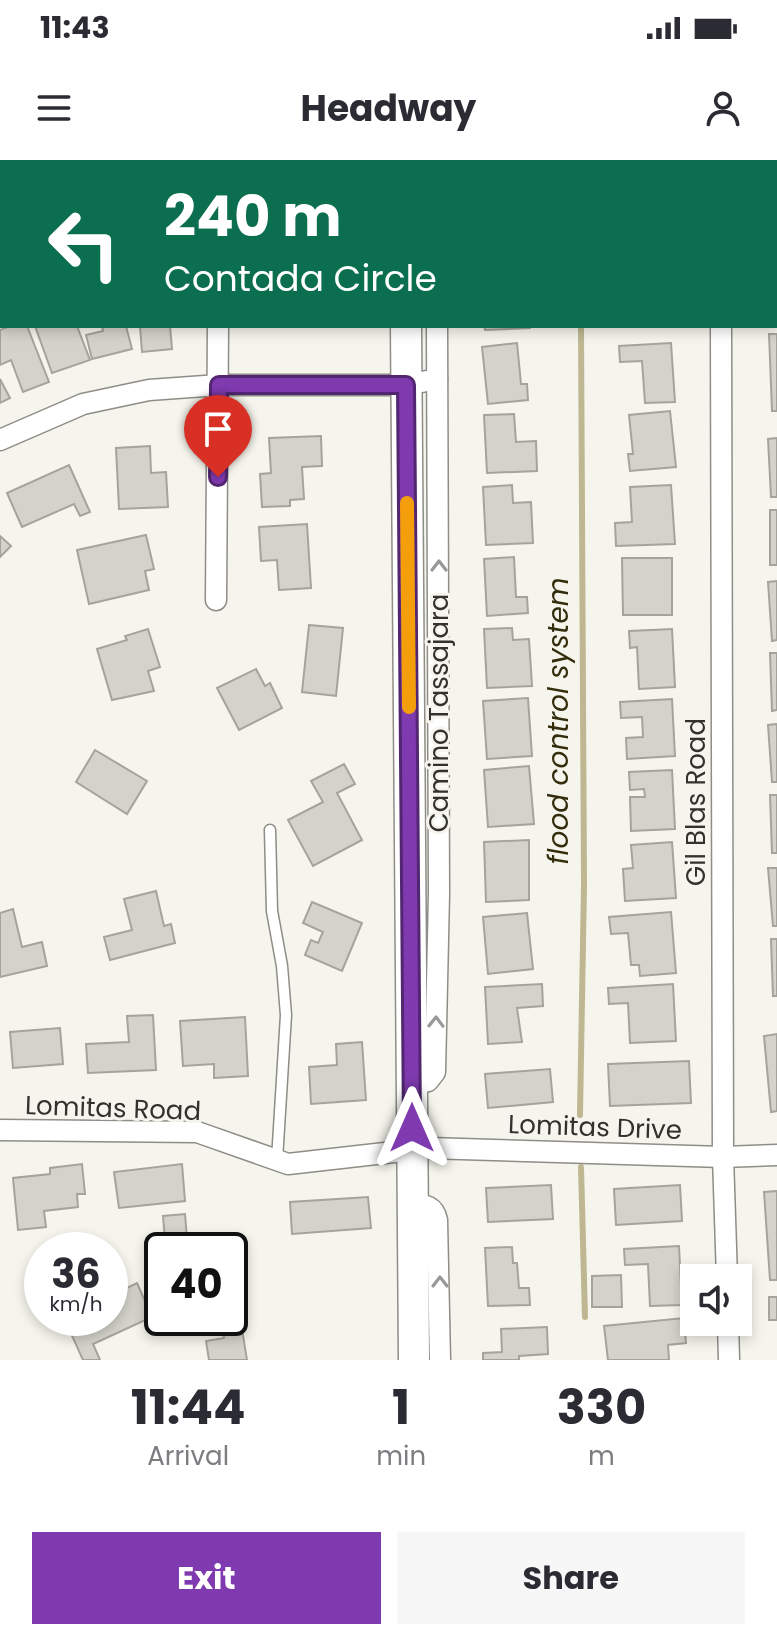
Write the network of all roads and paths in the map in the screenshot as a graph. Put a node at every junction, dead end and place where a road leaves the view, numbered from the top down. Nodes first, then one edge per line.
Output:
1 (218, 328) edge
2 (406, 328) edge
3 (437, 328) edge
4 (721, 328) edge
5 (437, 379) junction
6 (219, 385) junction
7 (406, 385) junction
8 (0, 440) edge
9 (216, 600) dead end
10 (270, 830) dead end
11 (412, 1085) junction
12 (0, 1130) edge
13 (412, 1149) junction
14 (777, 1155) edge
15 (723, 1157) junction
16 (277, 1160) junction
17 (413, 1204) junction
18 (727, 1264) edge
19 (728, 1336) edge
20 (414, 1360) edge
21 (440, 1360) edge
22 (729, 1360) edge

1 - 6 street
2 - 7 street, Camino Tassajara
3 - 5 street, Camino Tassajara
4 - 15 street, Gil Blas Road
5 - 7 street
11 -> 5 street, Camino Tassajara
6 - 7 street
6 - 8 street
6 - 9 street
7 - 11 street, Camino Tassajara
10 - 16 lane
11 - 13 street, Camino Tassajara
12 - 16 street, Lomitas Road
13 - 15 street, Lomitas Drive
13 - 16 street, Lomitas Road
13 - 17 street, Camino Tassajara
14 - 15 street, Lomitas Drive
15 - 18 street, Gil Blas Road
17 - 20 street, Camino Tassajara
21 -> 17 street
19 - 22 street

